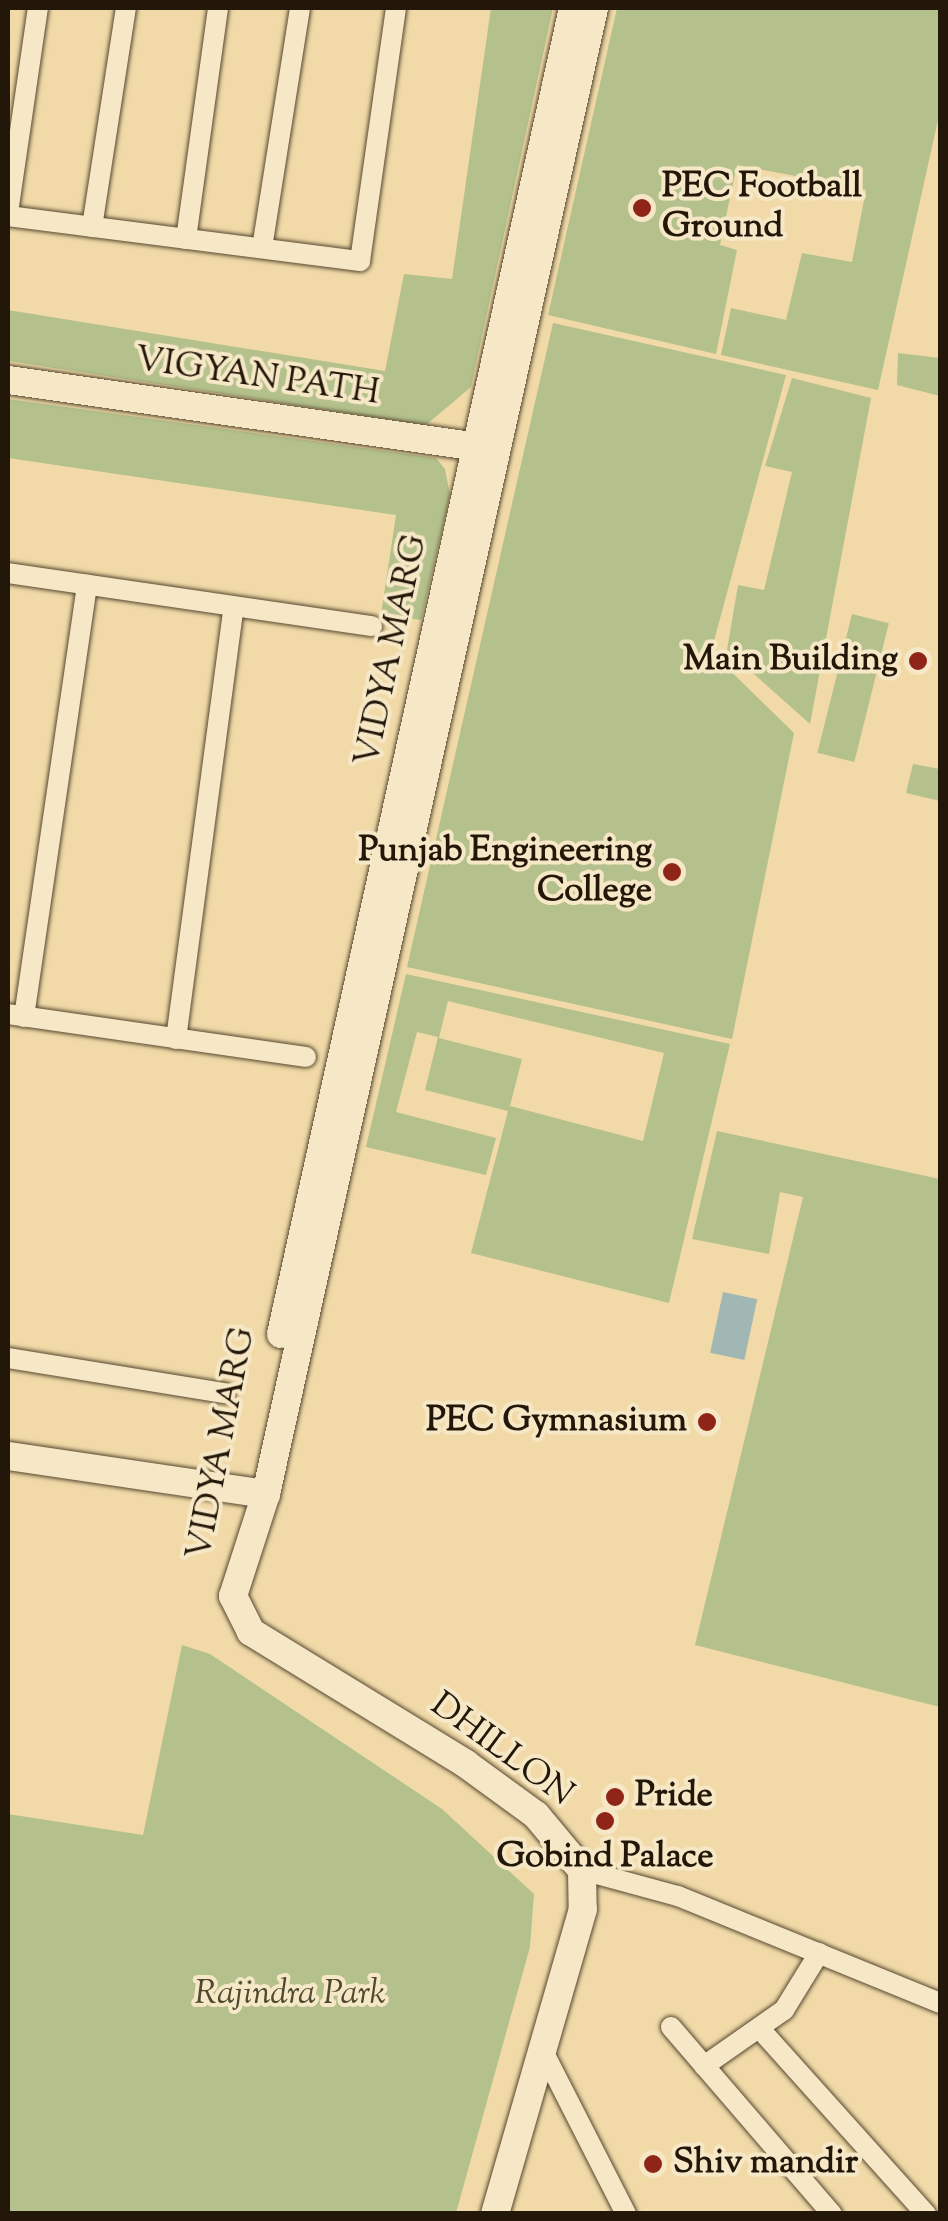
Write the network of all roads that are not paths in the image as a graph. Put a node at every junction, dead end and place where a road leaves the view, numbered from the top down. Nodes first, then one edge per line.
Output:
1 (38, 8) edge
2 (126, 8) edge
3 (218, 8) edge
4 (300, 8) edge
5 (396, 8) edge
6 (573, 8) edge
7 (594, 8) edge
8 (8, 215) edge
9 (92, 227) junction
10 (186, 239) junction
11 (262, 248) junction
12 (8, 380) edge
13 (486, 448) junction
14 (8, 574) edge
15 (87, 585) junction
16 (234, 606) junction
17 (372, 626) dead end
18 (16, 1016) edge
19 (176, 1039) junction
20 (306, 1058) dead end
21 (8, 1358) edge
22 (225, 1392) dead end
23 (8, 1456) edge
24 (256, 1492) junction
25 (233, 1596) joint
26 (582, 1870) junction
27 (819, 1952) junction
28 (940, 2003) edge
29 (672, 2027) dead end
30 (760, 2029) junction
31 (542, 2049) junction
32 (704, 2066) junction
33 (495, 2214) edge
34 (626, 2214) edge
35 (832, 2214) edge
36 (926, 2214) edge

1 - 8 street
2 - 9 street
3 - 10 street
4 - 11 street
5 - 11 street
6 - 13 main road, VIDYA MARG
7 - 13 main road, VIDYA MARG
8 - 9 street
9 - 10 street
10 - 11 street
12 - 13 main road, VIGYAN PATH
13 - 24 main road, VIDYA MARG
14 - 15 street
15 - 16 street
15 - 18 street
16 - 17 street
16 - 19 street
18 - 19 street
19 - 20 street
21 - 22 street
23 - 24 main road
24 - 25 main road, VIDYA MARG
25 - 26 main road, DHILLON
26 - 27 street
26 - 31 main road
27 - 28 street
27 - 30 street
29 - 32 street
30 - 32 street
30 - 36 street
31 - 33 main road
31 - 34 street
32 - 35 street

